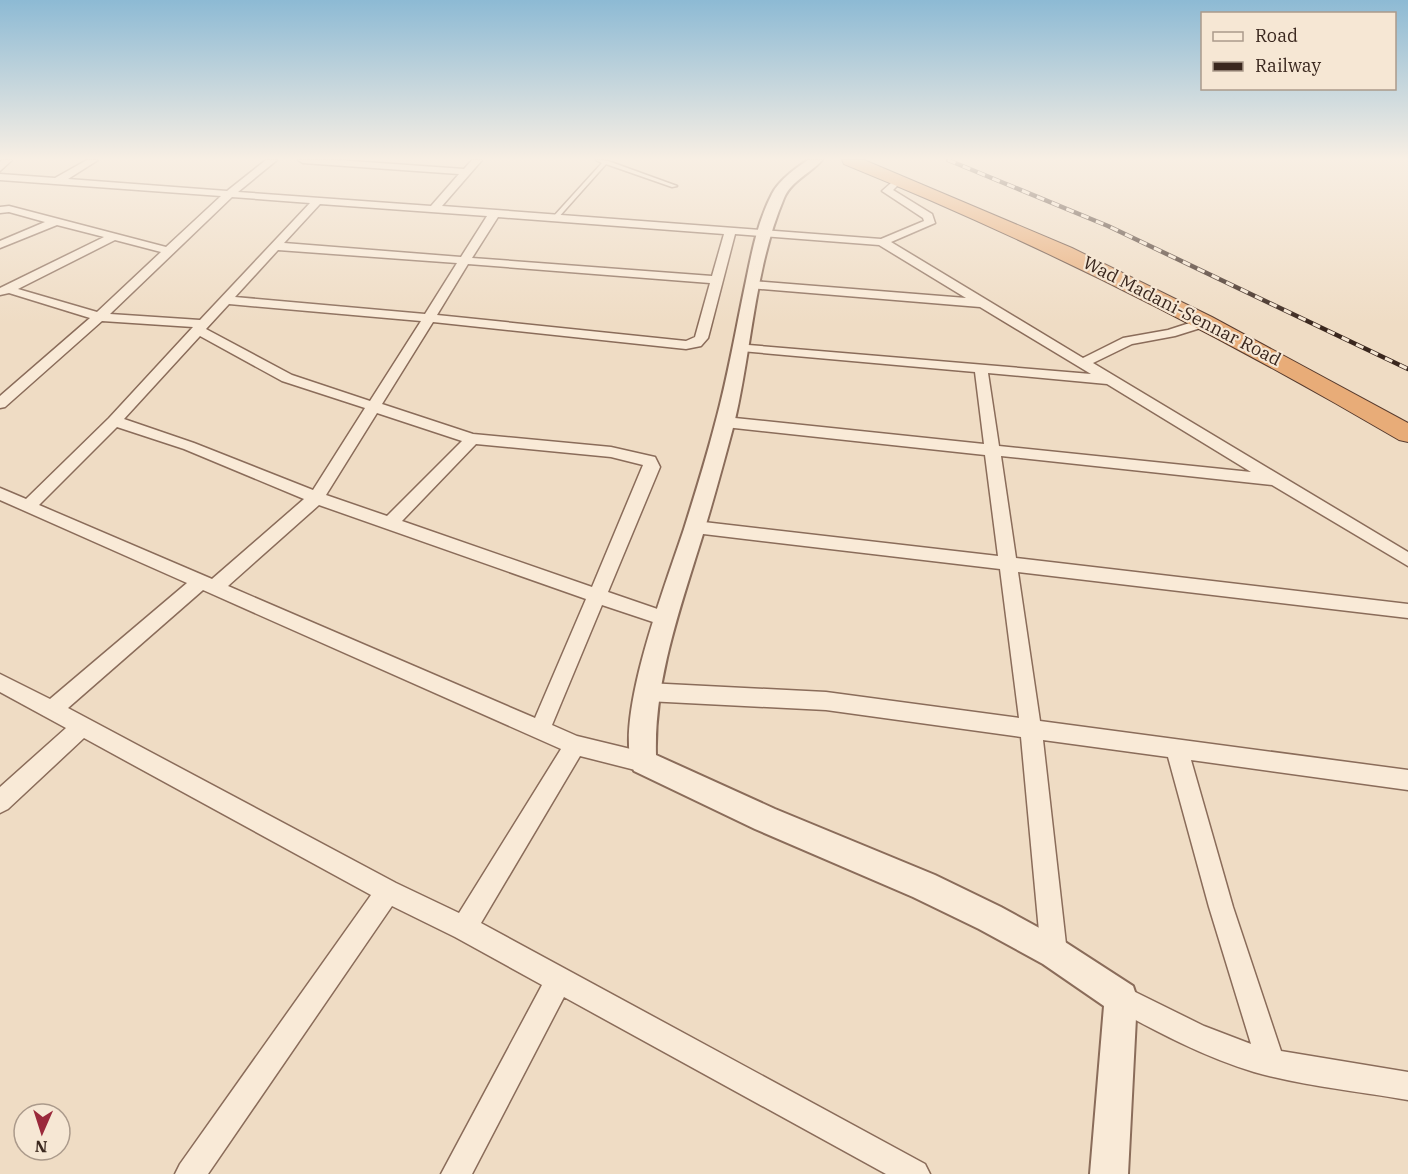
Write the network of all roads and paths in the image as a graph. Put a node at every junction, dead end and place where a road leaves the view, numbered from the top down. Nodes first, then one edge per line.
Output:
1 (494, 214) edge
2 (29, 215) edge
3 (207, 215) edge
4 (304, 215) edge
5 (506, 215) edge
6 (558, 215) edge
7 (771, 215) edge
8 (926, 215) edge
9 (983, 215) edge
10 (1003, 215) edge
11 (555, 218) junction
12 (54, 222) junction
13 (730, 231) junction
14 (764, 234) junction
15 (111, 237) junction
16 (882, 242) junction
17 (0, 245) edge
18 (276, 246) junction
19 (168, 251) junction
20 (464, 260) junction
21 (716, 280) junction
22 (753, 285) junction
23 (3, 291) edge
24 (227, 300) junction
25 (985, 303) junction
26 (99, 317) junction
27 (430, 317) junction
28 (1205, 322) junction
29 (201, 327) junction
30 (741, 347) junction
31 (1083, 363) junction
32 (981, 369) junction
33 (1113, 381) junction
34 (0, 404) edge
35 (372, 407) junction
36 (114, 421) junction
37 (1408, 421) edge
38 (725, 422) junction
39 (1408, 434) edge
40 (472, 439) junction
41 (992, 450) junction
42 (1277, 481) junction
43 (0, 494) edge
44 (316, 498) junction
45 (28, 506) junction
46 (390, 523) junction
47 (695, 527) junction
48 (1408, 560) edge
49 (1008, 565) junction
50 (207, 585) junction
51 (596, 596) junction
52 (1408, 611) edge
53 (665, 619) junction
54 (0, 682) edge
55 (646, 692) junction
56 (52, 710) junction
57 (82, 727) junction
58 (540, 729) junction
59 (1031, 729) junction
60 (575, 744) junction
61 (1178, 749) junction
62 (643, 762) junction
63 (1408, 780) edge
64 (0, 802) edge
65 (388, 891) junction
66 (464, 928) junction
67 (1054, 953) junction
68 (559, 980) junction
69 (1121, 998) junction
70 (1270, 1062) junction
71 (1408, 1086) edge
72 (190, 1174) edge
73 (456, 1174) edge
74 (915, 1174) edge
75 (1109, 1174) edge

1 - 20 street
2 - 12 street
3 - 19 street
4 - 18 street
5 - 11 street
6 - 11 lane
7 - 14 street
8 - 16 street
9 - 28 highway, Wad Madani-Sennar Road
10 - 37 highway, Wad Madani-Sennar Road
11 - 13 street
12 - 15 street
12 - 17 street
13 - 14 street
13 - 21 street
14 - 16 street
14 - 22 street
15 - 19 street
15 - 23 street
16 - 25 street
18 - 20 street
18 - 24 street
19 - 26 street
20 - 21 street
20 - 27 street
21 - 27 street
22 - 25 street
22 - 30 street
23 - 26 street
24 - 27 street
24 - 29 street
25 - 31 street
26 - 29 street
26 - 34 street
27 - 35 street
28 - 31 street
28 - 39 highway, Wad Madani-Sennar Road
29 - 35 street
29 - 36 street
30 - 32 street
30 - 38 street
31 - 33 street
32 - 33 street
32 - 41 street
33 - 42 street
35 - 40 street
35 - 44 street
36 - 44 street
36 - 45 street
38 - 41 street
38 - 47 street
40 - 46 street
40 - 51 street
41 - 42 street
41 - 49 street
42 - 48 street
43 - 45 street
44 - 46 street
44 - 50 street
45 - 50 street
46 - 51 street
47 - 49 street
47 - 53 street
49 - 52 street
49 - 59 street
50 - 56 street
50 - 58 street
51 - 53 street
51 - 58 street
53 - 55 street
54 - 56 street
55 - 59 street
55 - 62 street
56 - 57 street
57 - 64 street
57 - 65 street
58 - 60 street
59 - 61 street
59 - 67 street
60 - 62 street
60 - 66 street
61 - 63 street
61 - 70 street
62 - 67 street
65 - 66 street
65 - 72 street
66 - 68 street
67 - 69 street
68 - 73 street
68 - 74 street
69 - 70 street
69 - 75 street
70 - 71 street

